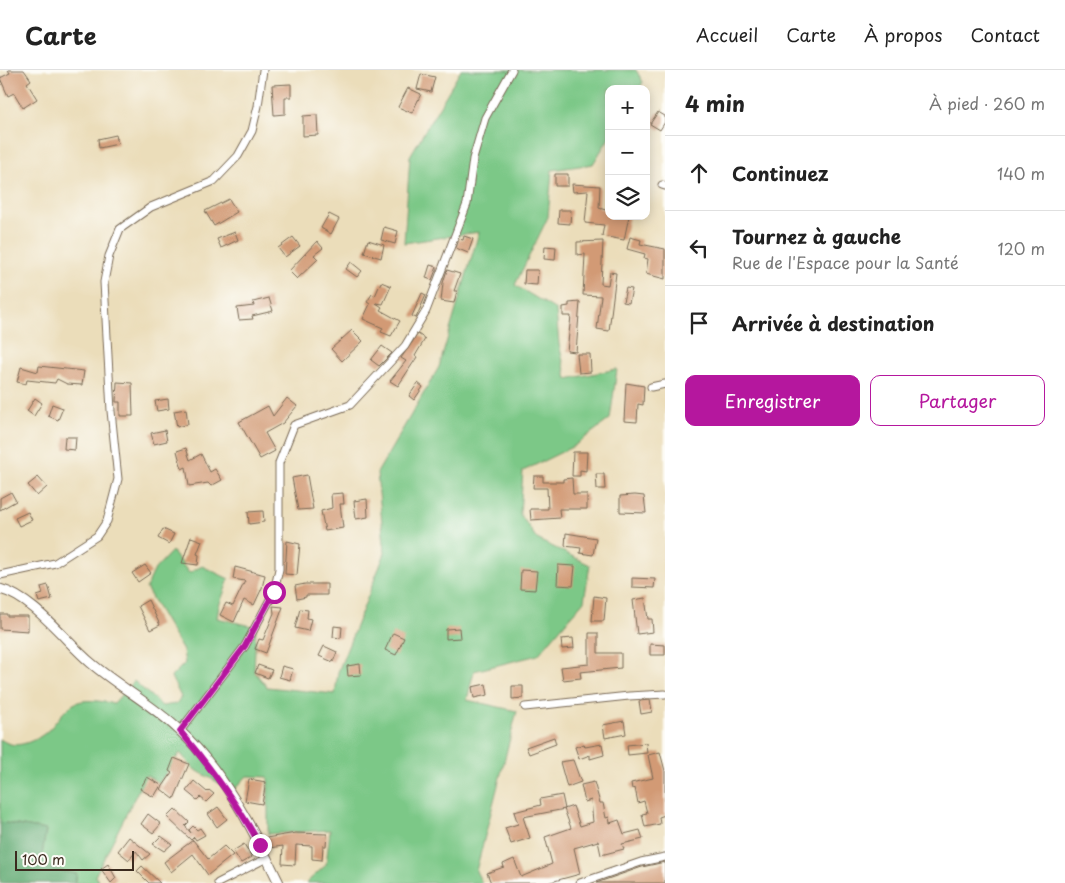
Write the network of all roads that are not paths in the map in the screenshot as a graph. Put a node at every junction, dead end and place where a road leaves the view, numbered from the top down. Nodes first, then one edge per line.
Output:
1 (263, 70) edge
2 (512, 70) edge
3 (665, 384) edge
4 (651, 387) dead end
5 (0, 575) edge
6 (0, 589) edge
7 (665, 694) edge
8 (526, 707) dead end
9 (180, 731) junction
10 (665, 857) edge
11 (267, 858) junction
12 (218, 883) edge
13 (279, 883) edge
14 (580, 883) edge

1 - 5 street
2 - 9 street
3 - 4 street
6 - 9 street
7 - 8 street
9 - 11 street
10 - 14 street
11 - 12 street
11 - 13 street

